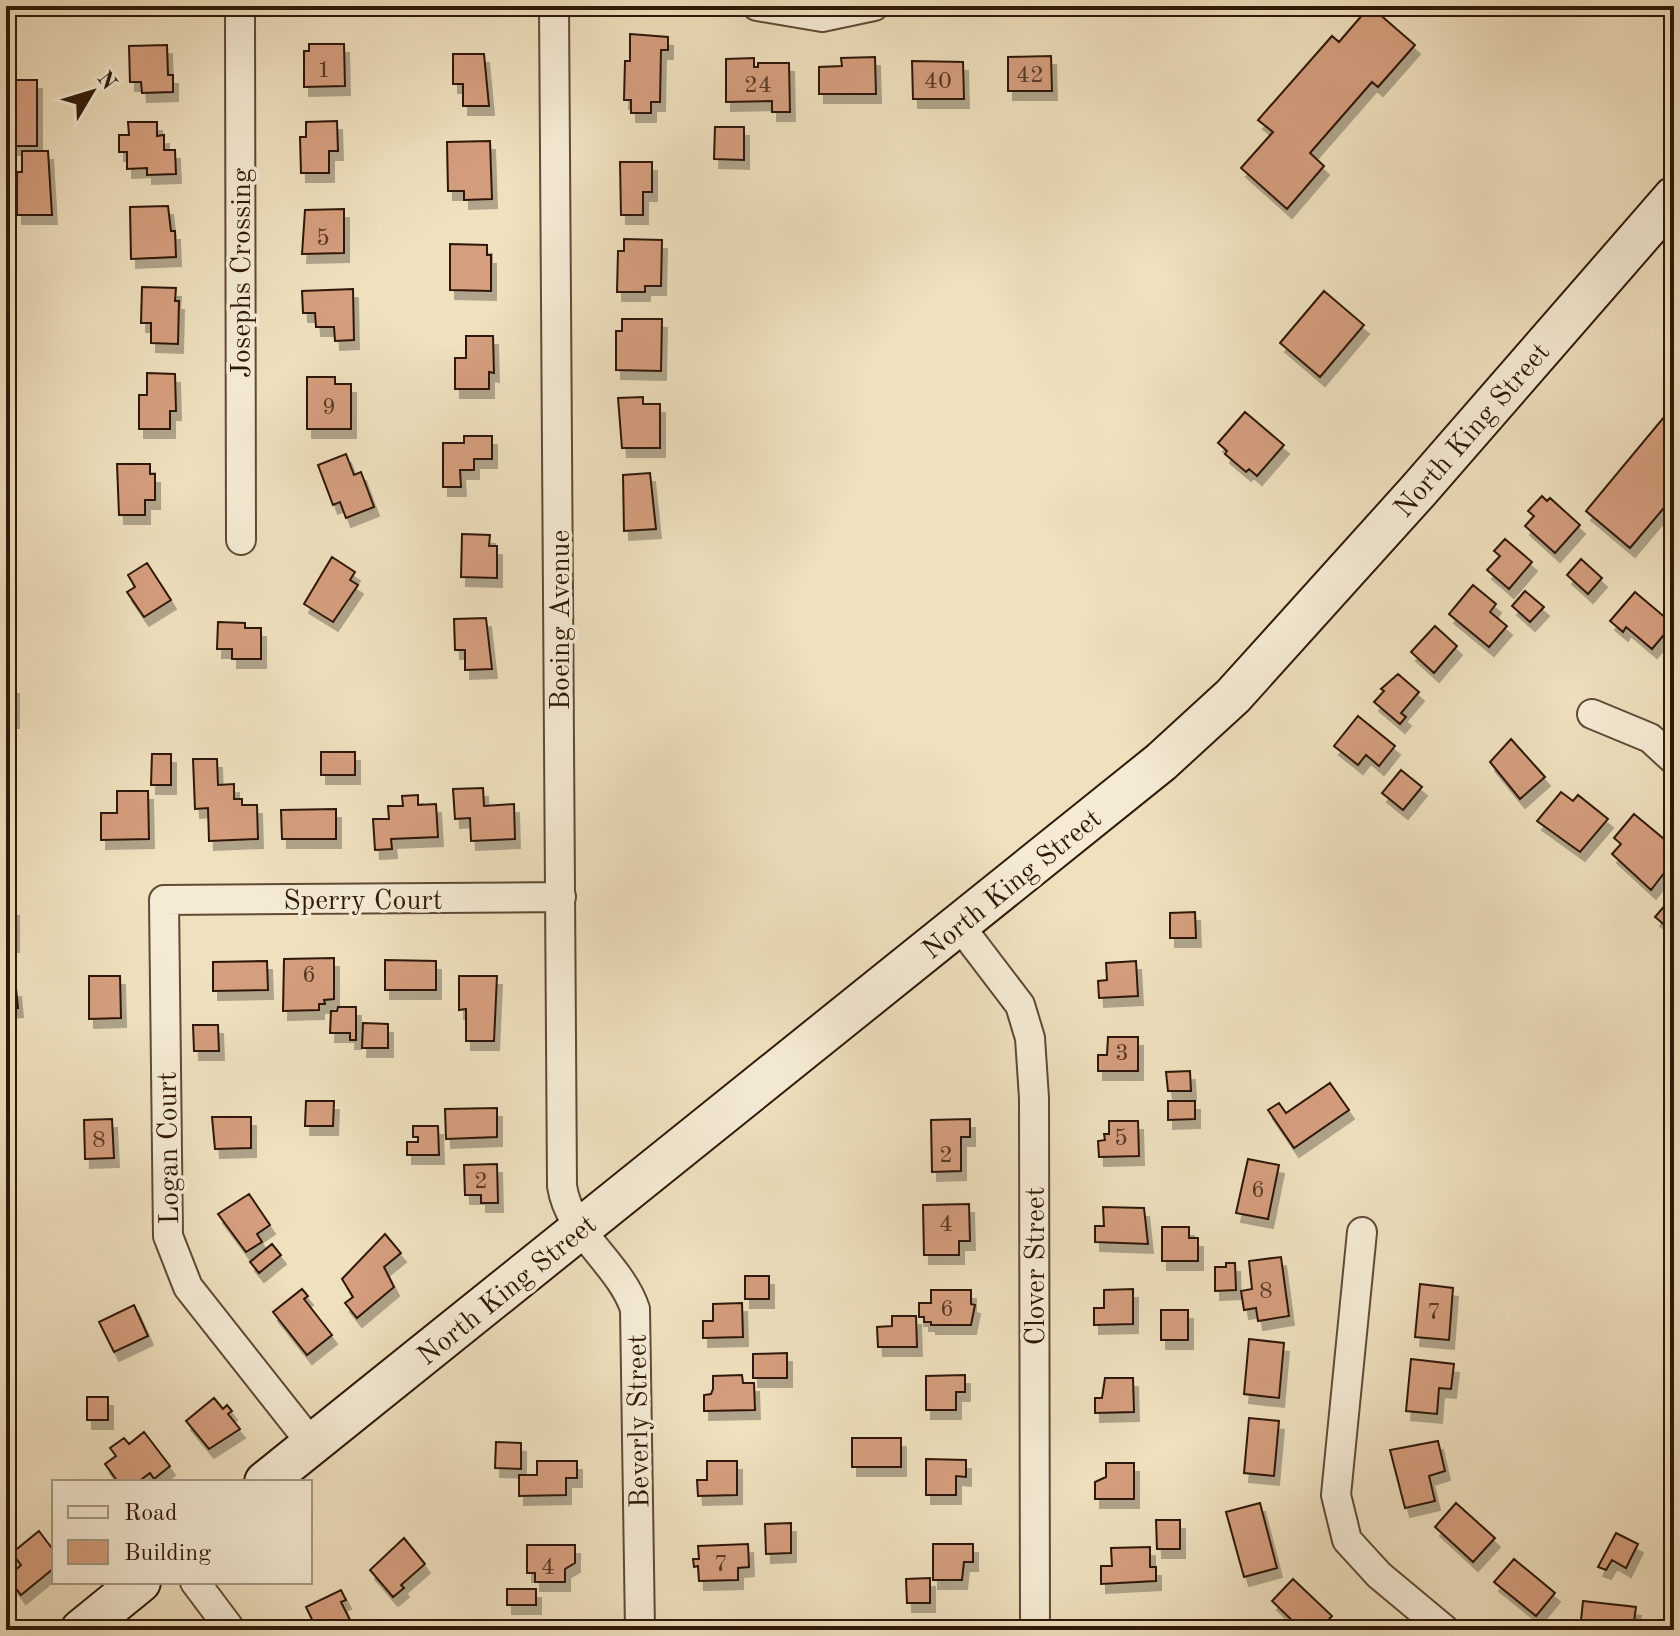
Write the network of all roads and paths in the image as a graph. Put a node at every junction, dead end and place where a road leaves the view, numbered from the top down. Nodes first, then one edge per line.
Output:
1 (240, 6) edge
2 (554, 6) edge
3 (757, 6) edge
4 (874, 6) edge
5 (1674, 197) edge
6 (241, 540) dead end
7 (1592, 714) dead end
8 (1674, 760) edge
9 (561, 897) junction
10 (164, 900) joint
11 (959, 925) junction
12 (582, 1228) junction
13 (1362, 1232) dead end
14 (312, 1444) junction
15 (267, 1480) edge
16 (138, 1584) edge
17 (196, 1584) edge
18 (81, 1630) edge
19 (231, 1630) edge
20 (640, 1630) edge
21 (1035, 1630) edge
22 (1445, 1630) edge

1 - 6 street, Josephs Crossing
2 - 9 street, Boeing Avenue
3 - 4 street
5 - 11 main road, North King Street
7 - 8 street
9 - 10 street, Sperry Court
9 - 12 street, Boeing Avenue
10 - 14 street, Logan Court
11 - 12 main road, North King Street
11 - 21 street, Clover Street
12 - 14 main road, North King Street
12 - 20 street, Beverly Street
13 - 22 street
14 - 15 main road, North King Street
16 - 18 main road
17 - 19 street

